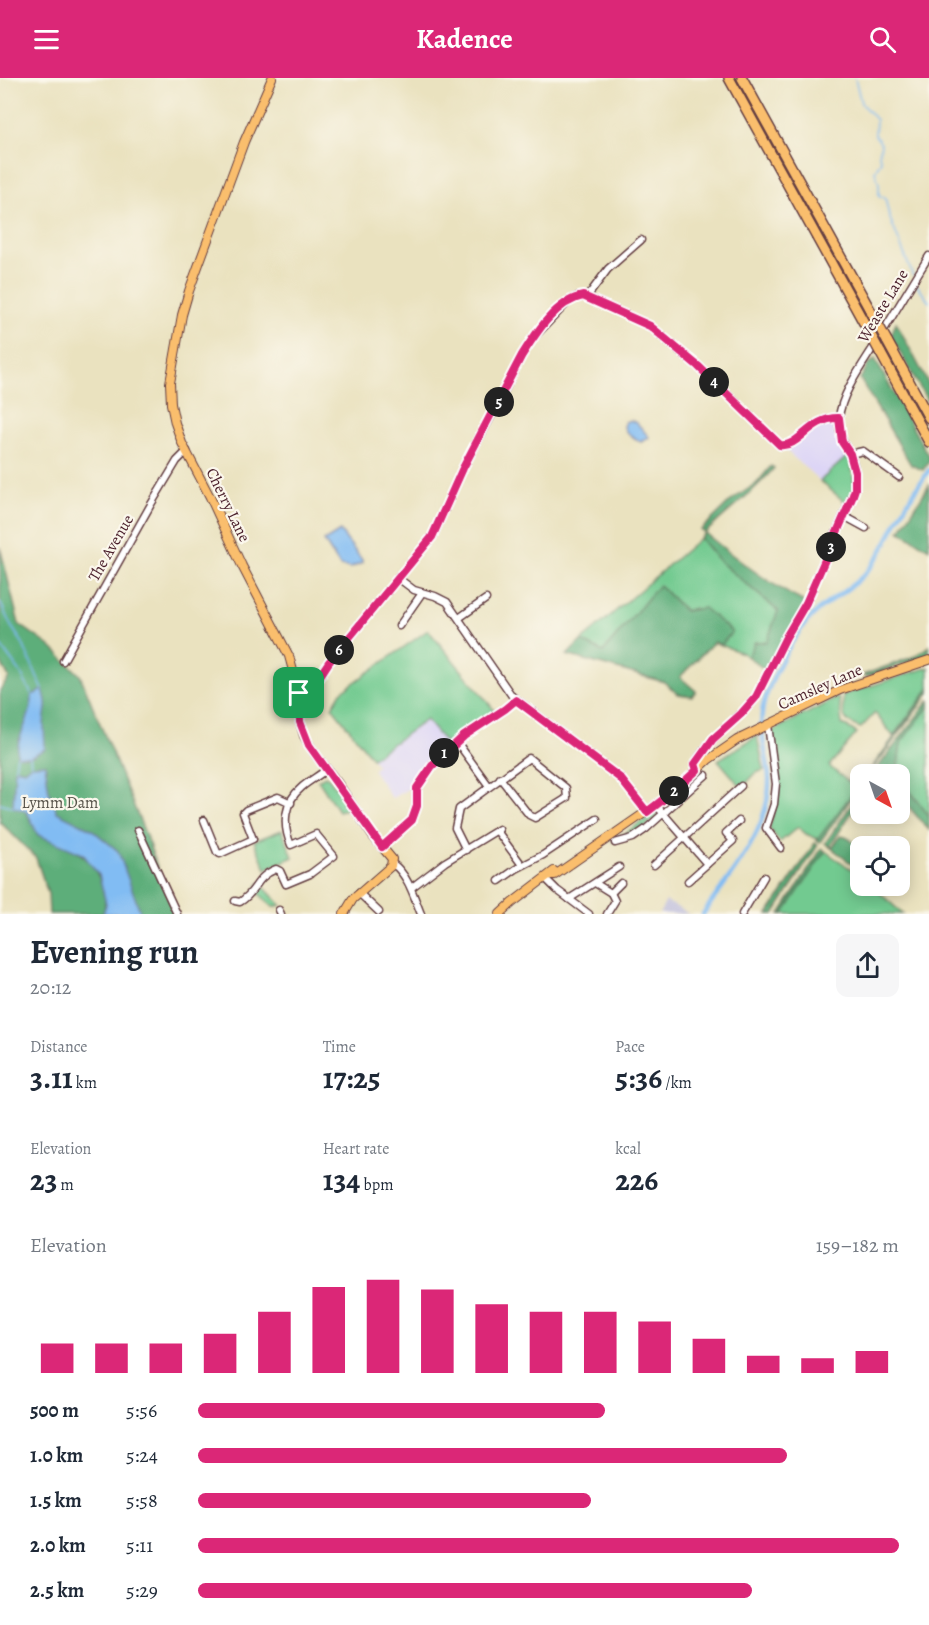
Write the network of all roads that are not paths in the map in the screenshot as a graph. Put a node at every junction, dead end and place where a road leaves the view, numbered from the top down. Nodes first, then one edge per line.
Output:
1 (272, 78) edge
2 (729, 78) edge
3 (742, 78) edge
4 (641, 240) dead end
5 (929, 256) edge
6 (587, 297) junction
7 (839, 418) junction
8 (929, 418) edge
9 (929, 442) edge
10 (187, 452) junction
11 (850, 454) junction
12 (899, 477) dead end
13 (844, 516) junction
14 (866, 528) dead end
15 (398, 578) junction
16 (422, 593) junction
17 (486, 599) dead end
18 (459, 618) junction
19 (399, 626) dead end
20 (929, 660) edge
21 (63, 661) dead end
22 (299, 693) junction
23 (308, 694) junction
24 (516, 700) junction
25 (299, 708) junction
26 (764, 727) junction
27 (457, 742) junction
28 (327, 770) junction
29 (697, 770) junction
30 (706, 775) dead end
31 (500, 778) junction
32 (489, 786) junction
33 (741, 786) dead end
34 (291, 803) junction
35 (656, 806) junction
36 (647, 812) junction
37 (663, 814) junction
38 (597, 819) dead end
39 (204, 820) dead end
40 (739, 821) dead end
41 (138, 830) dead end
42 (685, 838) junction
43 (615, 843) dead end
44 (382, 847) junction
45 (781, 848) dead end
46 (466, 850) junction
47 (393, 864) junction
48 (707, 864) junction
49 (522, 865) junction
50 (654, 865) dead end
51 (619, 867) dead end
52 (765, 876) dead end
53 (548, 877) junction
54 (499, 881) dead end
55 (688, 881) dead end
56 (595, 883) junction
57 (621, 883) dead end
58 (411, 888) junction
59 (359, 893) junction
60 (611, 893) junction
61 (569, 899) junction
62 (235, 901) dead end
63 (379, 912) dead end
64 (177, 914) edge
65 (344, 914) edge
66 (421, 914) edge
67 (500, 914) edge
68 (589, 914) edge
69 (607, 914) edge
70 (742, 914) edge

1 - 10 main road, Cherry Lane
2 - 9 highway, bridge
3 - 8 highway, bridge
4 - 6 street
5 - 7 street, Weaste Lane
6 - 7 street
6 - 15 street
7 - 11 street
10 - 21 street, The Avenue
10 - 22 main road, Cherry Lane
11 - 12 street
11 - 13 street
13 - 14 street
13 - 29 street
15 - 16 street
15 - 23 street
16 - 18 street
16 - 19 street
17 - 18 street
18 - 24 street
20 - 26 main road, Camsley Lane
22 - 23 street
22 - 25 main road, Cherry Lane
23 - 25 street
24 - 27 street
24 - 36 street
25 - 28 main road, Cherry Lane
26 - 29 main road, Camsley Lane
26 - 45 street
27 - 32 street
27 - 44 street
28 - 34 street
28 - 44 main road, Cherry Lane
29 - 35 main road, Camsley Lane
30 - 37 street
31 - 31 street
31 - 32 street
32 - 46 street
33 - 42 street
34 - 39 street
34 - 62 street
35 - 36 main road, Camsley Lane
35 - 37 street
36 - 53 main road, Camsley Lane
37 - 42 street
37 - 43 street
38 - 49 street
40 - 48 street
41 - 64 street
42 - 48 street
42 - 50 street
44 - 47 main road, Cherry Lane
46 - 49 street
46 - 58 street
47 - 58 street, Cherry Lane
47 - 59 main road
48 - 55 street
49 - 54 street
51 - 56 street
52 - 70 street
53 - 61 street
53 - 67 main road, Camsley Lane
56 - 60 street
56 - 61 street
57 - 60 street
58 - 66 street, Cherry Lane
59 - 63 street
59 - 65 main road
60 - 69 street
61 - 68 street

